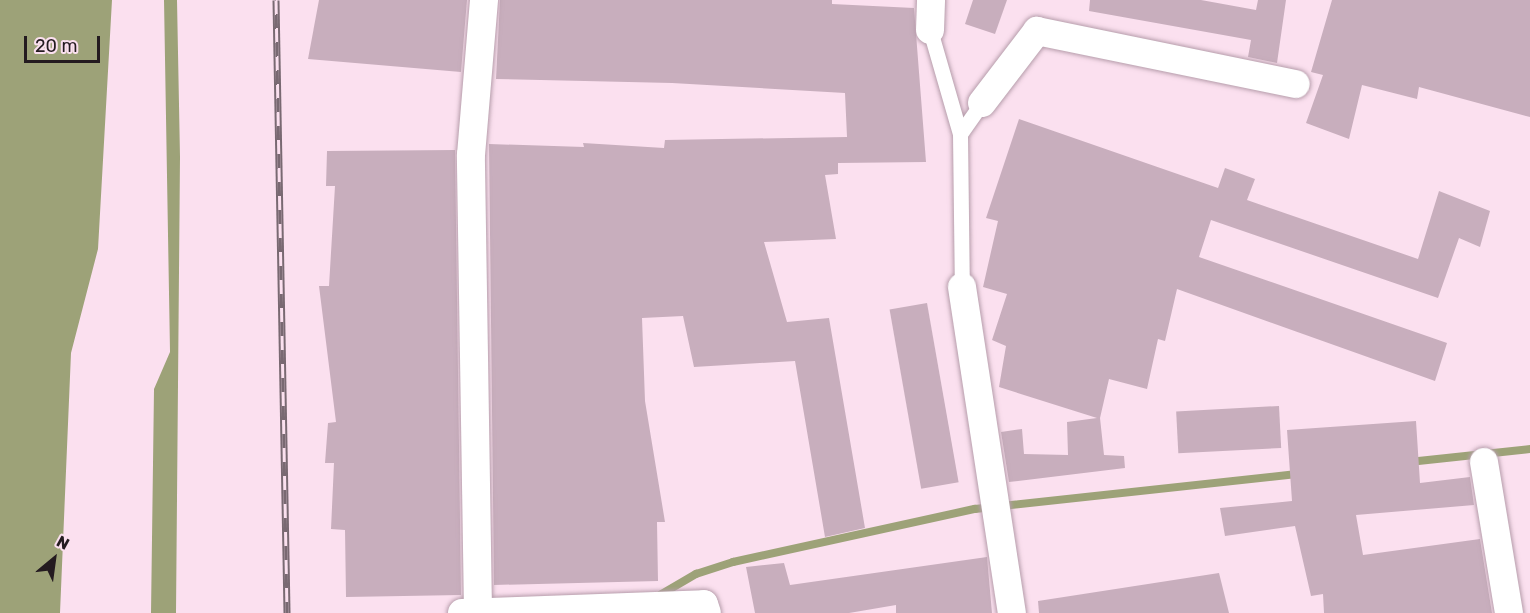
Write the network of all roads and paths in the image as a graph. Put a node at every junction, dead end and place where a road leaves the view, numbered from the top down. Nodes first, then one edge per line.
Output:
1 (484, 0) edge
2 (931, 0) edge
3 (930, 30) joint
4 (1296, 84) dead end
5 (982, 103) joint
6 (960, 134) junction
7 (962, 287) joint
8 (1484, 462) dead end
9 (470, 612) edge
10 (706, 613) edge
11 (1012, 613) edge
12 (1509, 613) edge

1 - 9 street
2 - 3 street
3 - 6 lane
4 - 5 street
5 - 6 lane
6 - 7 lane
7 - 11 street
8 - 12 street
9 - 10 street

